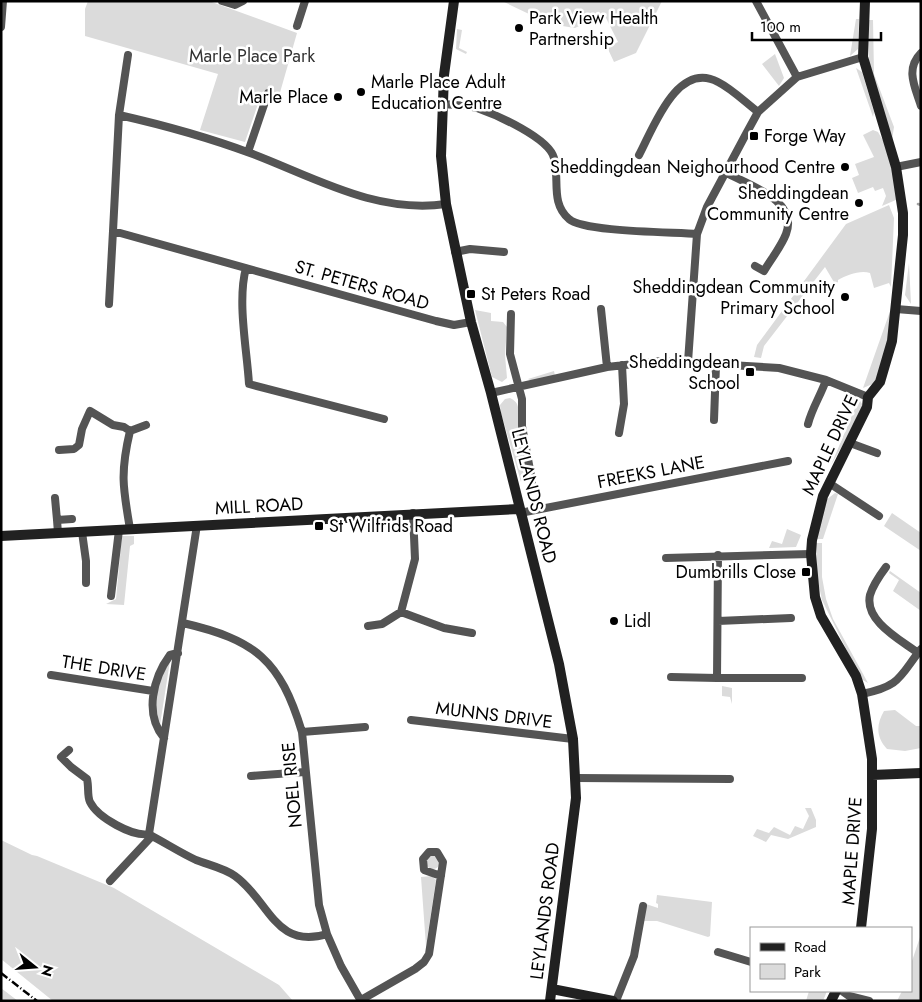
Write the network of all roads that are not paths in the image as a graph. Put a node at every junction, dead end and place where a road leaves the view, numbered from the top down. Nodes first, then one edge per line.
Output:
1 (3, 1) edge
2 (222, 1) edge
3 (242, 1) edge
4 (305, 1) edge
5 (454, 1) edge
6 (756, 1) edge
7 (865, 1) edge
8 (297, 26) dead end
9 (1, 27) edge
10 (921, 53) edge
11 (128, 56) dead end
12 (863, 57) junction
13 (797, 77) junction
14 (268, 93) dead end
15 (443, 104) junction
16 (921, 106) edge
17 (758, 112) junction
18 (119, 115) junction
19 (248, 152) junction
20 (639, 155) dead end
21 (921, 162) edge
22 (896, 167) junction
23 (725, 172) junction
24 (446, 204) junction
25 (113, 231) junction
26 (697, 234) junction
27 (454, 252) junction
28 (504, 252) dead end
29 (754, 266) dead end
30 (246, 268) junction
31 (108, 304) dead end
32 (602, 309) dead end
33 (896, 309) junction
34 (921, 311) edge
35 (511, 314) dead end
36 (471, 322) junction
37 (688, 362) junction
38 (716, 364) junction
39 (622, 365) junction
40 (607, 367) junction
41 (826, 380) junction
42 (518, 387) junction
43 (491, 393) junction
44 (868, 397) junction
45 (90, 403) dead end
46 (90, 411) junction
47 (384, 419) dead end
48 (714, 420) dead end
49 (808, 424) dead end
50 (146, 425) dead end
51 (130, 431) junction
52 (619, 433) dead end
53 (850, 442) junction
54 (59, 450) dead end
55 (877, 453) dead end
56 (788, 461) dead end
57 (532, 481) dead end
58 (830, 483) junction
59 (55, 498) dead end
60 (519, 511) junction
61 (413, 513) junction
62 (879, 516) dead end
63 (57, 520) junction
64 (72, 520) dead end
65 (197, 525) junction
66 (124, 529) junction
67 (82, 532) junction
68 (58, 533) junction
69 (1, 536) edge
70 (811, 554) junction
71 (718, 555) junction
72 (666, 558) dead end
73 (886, 567) dead end
74 (86, 583) dead end
75 (111, 596) dead end
76 (401, 612) junction
77 (791, 618) dead end
78 (718, 621) junction
79 (183, 623) junction
80 (368, 626) dead end
81 (472, 633) dead end
82 (919, 651) edge
83 (178, 653) junction
84 (51, 675) dead end
85 (671, 677) dead end
86 (718, 678) junction
87 (802, 678) dead end
88 (153, 691) junction
89 (862, 694) junction
90 (411, 720) dead end
91 (365, 727) dead end
92 (302, 732) junction
93 (164, 738) junction
94 (573, 738) junction
95 (69, 750) dead end
96 (306, 772) junction
97 (921, 773) edge
98 (872, 775) junction
99 (251, 776) dead end
100 (576, 778) junction
101 (730, 779) dead end
102 (151, 835) junction
103 (441, 876) dead end
104 (110, 881) dead end
105 (642, 906) dead end
106 (862, 927) edge
107 (327, 934) junction
108 (718, 952) dead end
109 (750, 962) edge
110 (552, 989) junction
111 (843, 992) edge
112 (361, 1001) edge
113 (550, 1001) edge
114 (614, 1001) edge
115 (869, 1001) edge

1 - 9 street
2 - 3 street
4 - 8 street
5 - 15 street, LEYLANDS ROAD
6 - 13 street
7 - 12 street, MAPLE DRIVE
10 - 16 street
11 - 18 street
12 - 13 street
12 - 22 street, MAPLE DRIVE
13 - 17 street
14 - 19 street
15 - 24 street, LEYLANDS ROAD
15 - 26 street
17 - 20 street
17 - 23 street
18 - 19 street
18 - 25 street
19 - 24 street
21 - 22 street
22 - 33 street, MAPLE DRIVE
23 - 26 street
23 - 29 street
24 - 27 street, LEYLANDS ROAD
25 - 30 street, ST. PETERS ROAD
25 - 31 street
26 - 37 street
27 - 28 street
27 - 36 street, LEYLANDS ROAD
30 - 36 street, ST. PETERS ROAD
30 - 47 street
32 - 40 street
33 - 34 street
33 - 44 street, MAPLE DRIVE
35 - 42 street
36 - 43 street, LEYLANDS ROAD
37 - 38 street
37 - 39 street
38 - 41 street
38 - 48 street
39 - 40 street
39 - 52 street
40 - 42 street
41 - 44 street
41 - 49 street
42 - 43 street
42 - 57 street
43 - 60 street, LEYLANDS ROAD
44 - 53 street, MAPLE DRIVE
45 - 46 street
46 - 51 street
46 - 54 street
50 - 51 street
51 - 66 street
53 - 55 street
53 - 58 street, MAPLE DRIVE
56 - 60 street, FREEKS LANE
58 - 62 street
58 - 70 street, MAPLE DRIVE
59 - 63 street
60 - 61 street, MILL ROAD
60 - 94 street, LEYLANDS ROAD
61 - 65 street, MILL ROAD
61 - 76 street
63 - 64 street
63 - 68 street
65 - 66 street, MILL ROAD
65 - 79 street
66 - 67 street, MILL ROAD
66 - 75 street
67 - 68 street, MILL ROAD
67 - 74 street
68 - 69 street, MILL ROAD
70 - 71 street
70 - 89 street, MAPLE DRIVE
71 - 72 street
71 - 78 street
73 - 82 street
76 - 80 street
76 - 81 street
77 - 78 street
78 - 86 street
79 - 83 street
79 - 92 street, NOEL RISE
82 - 89 street
83 - 88 street
83 - 93 street
84 - 88 street, THE DRIVE
85 - 86 street
86 - 87 street
88 - 93 street
89 - 98 street, MAPLE DRIVE
90 - 94 street, MUNNS DRIVE
91 - 92 street
92 - 96 street, NOEL RISE
93 - 102 street
94 - 100 street, LEYLANDS ROAD
95 - 102 street
96 - 99 street
96 - 107 street, NOEL RISE
97 - 98 street
98 - 106 street, MAPLE DRIVE
100 - 101 street
100 - 110 street, LEYLANDS ROAD
102 - 104 street
102 - 107 street
103 - 112 street
105 - 114 street
107 - 112 street, NOEL RISE
108 - 109 street
110 - 113 street, LEYLANDS ROAD
110 - 114 street
111 - 115 street

